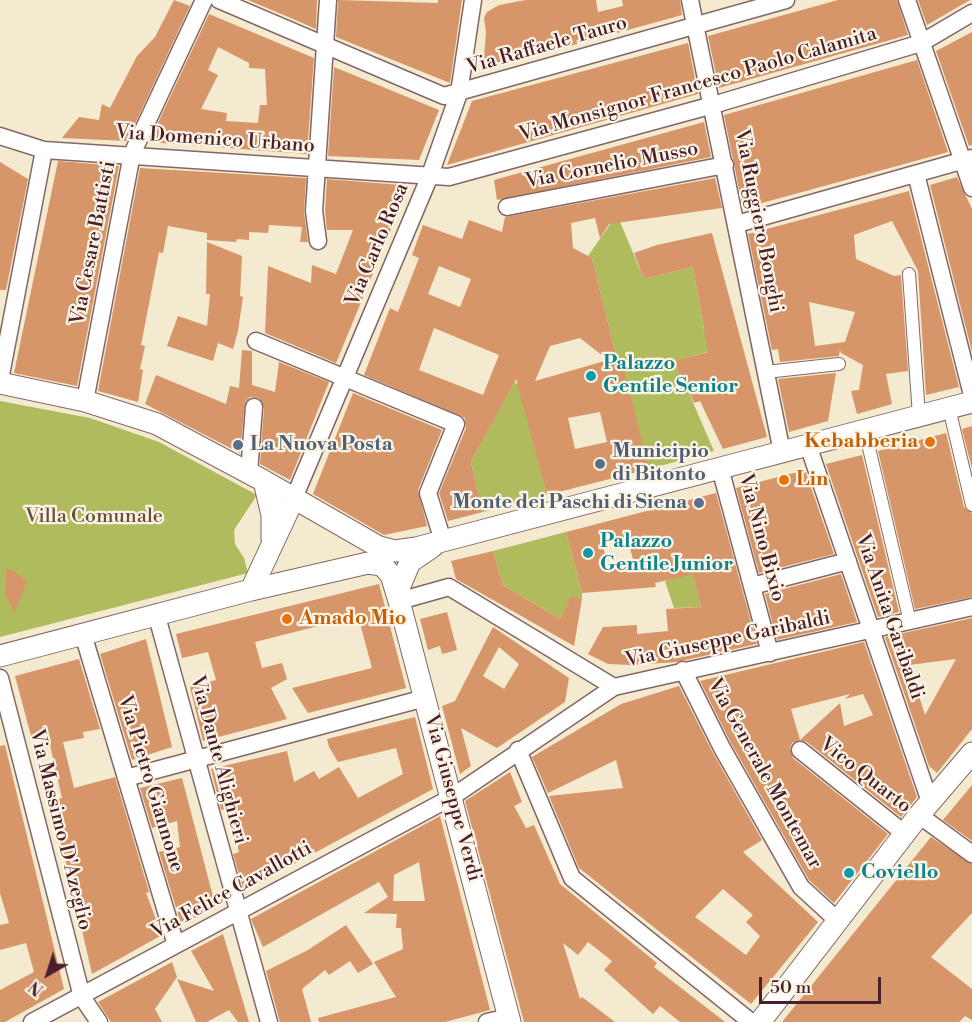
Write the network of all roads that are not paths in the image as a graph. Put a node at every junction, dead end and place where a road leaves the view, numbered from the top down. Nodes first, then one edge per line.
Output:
1 (204, 0) edge
2 (219, 0) edge
3 (328, 0) edge
4 (473, 0) edge
5 (690, 0) edge
6 (786, 0) edge
7 (907, 0) edge
8 (972, 13) edge
9 (696, 25) junction
10 (921, 43) junction
11 (325, 45) junction
12 (459, 93) junction
13 (712, 105) junction
14 (0, 136) edge
15 (44, 150) junction
16 (132, 154) junction
17 (968, 159) edge
18 (725, 165) junction
19 (316, 169) junction
20 (916, 174) junction
21 (429, 178) junction
22 (972, 188) edge
23 (507, 207) dead end
24 (737, 224) junction
25 (318, 240) dead end
26 (909, 274) dead end
27 (256, 341) dead end
28 (839, 364) dead end
29 (766, 372) junction
30 (344, 378) junction
31 (0, 381) edge
32 (972, 395) edge
33 (85, 400) junction
34 (972, 402) edge
35 (254, 407) dead end
36 (949, 408) junction
37 (919, 416) junction
38 (865, 431) junction
39 (808, 445) junction
40 (782, 452) junction
41 (720, 468) junction
42 (256, 477) junction
43 (294, 498) junction
44 (972, 505) edge
45 (443, 541) junction
46 (272, 545) junction
47 (848, 561) junction
48 (752, 586) junction
49 (251, 590) junction
50 (396, 590) junction
51 (972, 607) edge
52 (156, 613) junction
53 (910, 622) junction
54 (872, 631) junction
55 (83, 634) junction
56 (770, 653) junction
57 (0, 656) edge
58 (683, 670) junction
59 (0, 678) edge
60 (614, 687) junction
61 (425, 698) junction
62 (518, 750) junction
63 (800, 750) dead end
64 (972, 753) edge
65 (196, 759) junction
66 (126, 778) junction
67 (452, 797) junction
68 (925, 809) junction
69 (905, 834) junction
70 (972, 854) edge
71 (238, 910) junction
72 (837, 920) junction
73 (176, 945) junction
74 (82, 997) junction
75 (509, 1019) edge
76 (32, 1022) edge
77 (99, 1022) edge
78 (269, 1022) edge
79 (487, 1022) edge
80 (751, 1022) edge
81 (760, 1022) edge

1 - 16 street, Via Cesare Battisti
2 - 11 street
3 - 11 street
4 - 12 street, Via Carlo Rosa
5 - 9 street, Via Ruggiero Bonghi
6 - 9 street, Via Raffaele Tauro
7 - 10 street
8 - 10 street, Via Monsignor Francesco Paolo Calamita
9 - 12 street, Via Raffaele Tauro
9 - 13 street, Via Ruggiero Bonghi
10 - 13 street, Via Monsignor Francesco Paolo Calamita
10 - 17 street
11 - 12 street
11 - 19 street
12 - 21 street, Via Carlo Rosa
13 - 18 street, Via Ruggiero Bonghi
13 - 21 street, Via Monsignor Francesco Paolo Calamita
14 - 15 street, Via Domenico Urbano
15 - 16 street, Via Domenico Urbano
15 - 31 street
16 - 19 street, Via Domenico Urbano
16 - 33 street, Via Cesare Battisti
17 - 20 street
17 - 22 street
18 - 23 street, Via Cornelio Musso
18 - 24 street, Via Ruggiero Bonghi
19 - 21 street, Via Domenico Urbano
19 - 25 street
20 - 24 street
20 - 32 street
21 - 30 street, Via Carlo Rosa
24 - 29 street, Via Ruggiero Bonghi
26 - 37 street
27 - 30 street
28 - 29 street
29 - 40 street, Via Ruggiero Bonghi
30 - 43 street, Via Carlo Rosa
30 - 45 street
31 - 33 street
33 - 42 street
34 - 36 street
35 - 42 street
36 - 37 street
36 - 44 street
37 - 38 street
38 - 39 street
38 - 53 street
39 - 40 street
39 - 47 street, Via Anita Garibaldi
40 - 41 street
41 - 45 street
41 - 48 street, Via Nino Bixio
42 - 43 street
42 - 46 street
43 - 45 street
43 - 46 street
45 - 50 street
46 - 49 street
47 - 48 street
47 - 54 street, Via Anita Garibaldi
48 - 56 street, Via Nino Bixio
49 - 50 street
49 - 52 street
50 - 60 street
50 - 61 street, Via Giuseppe Verdi
51 - 53 street, Via Giuseppe Garibaldi
52 - 55 street
52 - 65 street, Via Dante Alighieri
53 - 54 street, Via Giuseppe Garibaldi
54 - 56 street, Via Giuseppe Garibaldi
54 - 68 street, Via Anita Garibaldi
55 - 57 street
55 - 66 street, Via Pietro Giannone
56 - 58 street, Via Giuseppe Garibaldi
58 - 60 street, Via Giuseppe Garibaldi
58 - 72 street, Via Generale Montemar
59 - 74 street, Via Massimo D'Azeglio
60 - 62 street, Via Giuseppe Garibaldi
61 - 65 street
61 - 67 street, Via Giuseppe Verdi
62 - 67 street, Via Giuseppe Garibaldi
62 - 80 street
63 - 69 street, Vico Quarto
64 - 68 street
65 - 66 street
65 - 71 street, Via Dante Alighieri
66 - 73 street, Via Pietro Giannone
67 - 71 street, Via Felice Cavallotti
67 - 75 street, Via Giuseppe Verdi
68 - 69 street
68 - 70 street
69 - 72 street
71 - 73 street, Via Felice Cavallotti
71 - 78 street, Via Dante Alighieri
72 - 81 street
73 - 74 street, Via Felice Cavallotti
74 - 76 street, Via Felice Cavallotti
74 - 77 street, Via Massimo D'Azeglio
75 - 79 street

